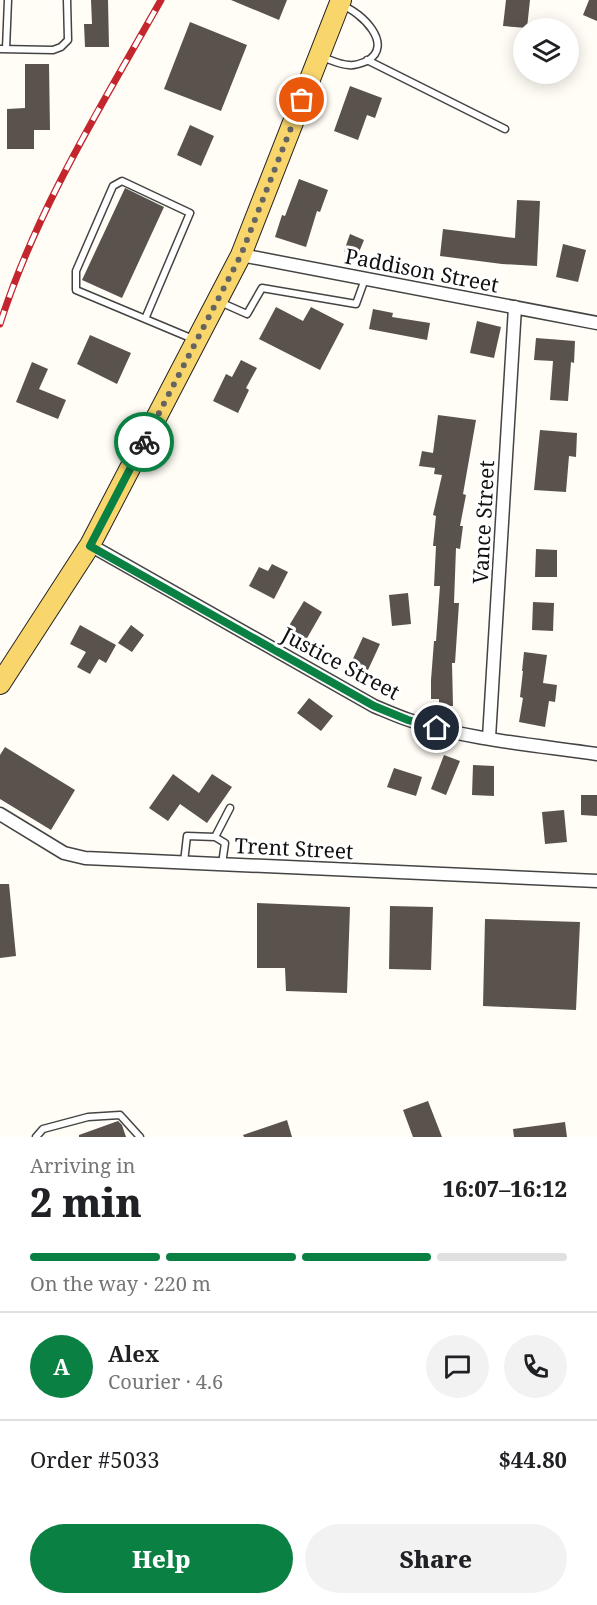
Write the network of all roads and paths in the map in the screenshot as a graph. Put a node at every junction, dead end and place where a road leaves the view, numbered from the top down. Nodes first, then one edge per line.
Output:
1 (8, 0) edge
2 (67, 0) edge
3 (340, 2) edge
4 (3, 49) edge
5 (319, 56) junction
6 (368, 60) junction
7 (505, 129) dead end
8 (241, 255) junction
9 (365, 279) junction
10 (217, 300) junction
11 (515, 307) junction
12 (145, 319) junction
13 (597, 322) edge
14 (196, 340) junction
15 (90, 546) junction
16 (0, 684) edge
17 (489, 738) junction
18 (597, 754) edge
19 (230, 808) dead end
20 (0, 814) edge
21 (215, 837) junction
22 (184, 862) junction
23 (222, 864) junction
24 (597, 881) edge
25 (36, 1137) edge
26 (141, 1137) edge

1 - 4 lane
2 - 4 lane
3 - 5 main road
3 - 6 lane
5 - 6 lane
5 - 8 main road
6 - 7 lane
8 - 9 street, Paddison Street
8 - 10 main road
9 - 10 lane
9 - 11 street, Paddison Street
10 - 14 main road
11 - 13 street, Paddison Street
11 - 17 street, Vance Street
12 - 12 lane
12 - 14 lane
14 - 15 main road
15 - 16 main road
15 - 17 street, Justice Street
17 - 18 street, Justice Street
19 - 21 lane
20 - 22 street, Trent Street
21 - 22 lane
21 - 23 lane
22 - 23 street, Trent Street
23 - 24 street, Trent Street
25 - 26 lane

